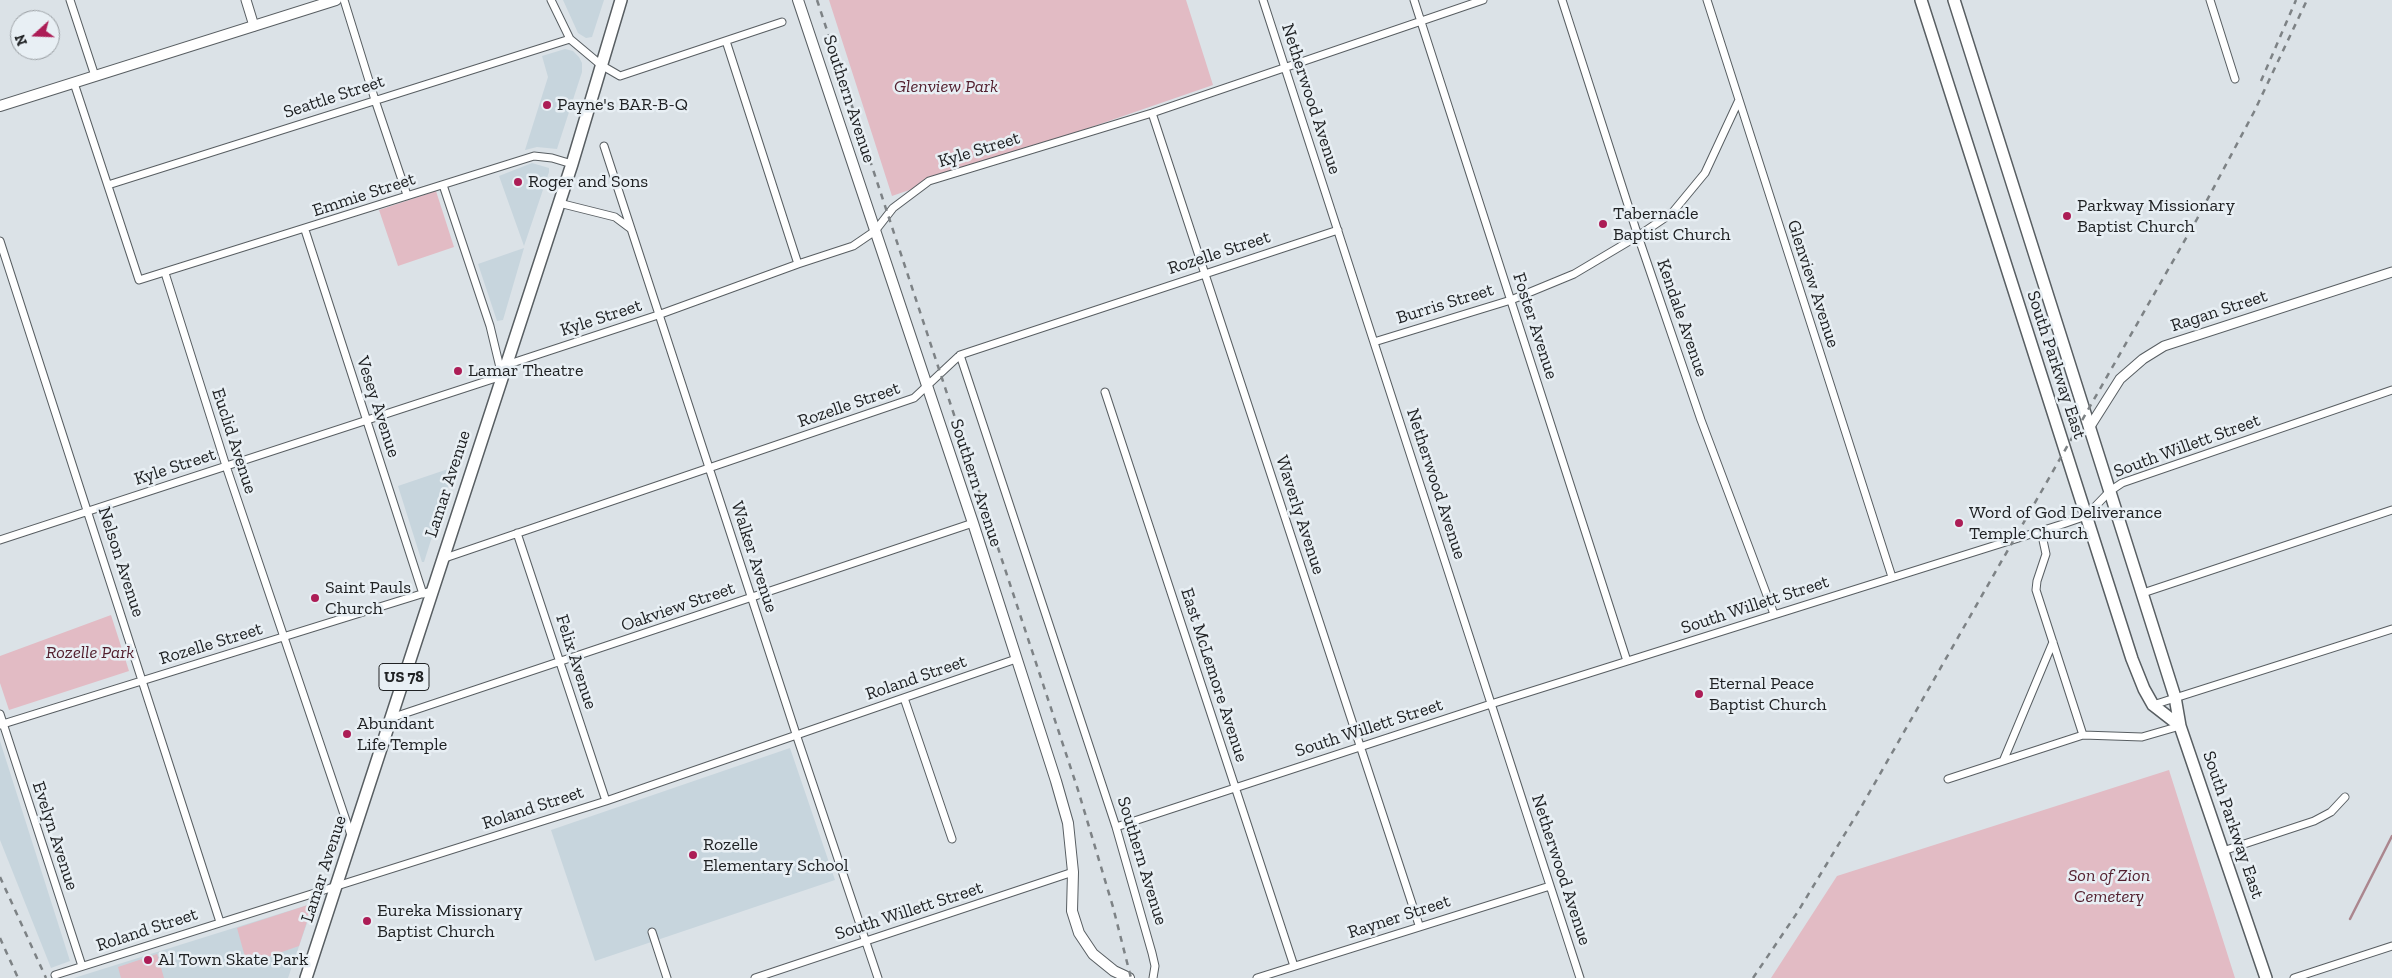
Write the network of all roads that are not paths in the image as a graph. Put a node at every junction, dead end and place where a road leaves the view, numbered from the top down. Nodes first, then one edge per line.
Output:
1 (70, 0) edge
2 (246, 0) edge
3 (336, 0) edge
4 (344, 0) edge
5 (551, 0) edge
6 (621, 0) edge
7 (798, 0) edge
8 (1263, 0) edge
9 (1414, 0) edge
10 (1483, 0) edge
11 (1562, 0) edge
12 (1707, 0) edge
13 (1921, 0) edge
14 (1954, 0) edge
15 (2210, 0) edge
16 (782, 22) dead end
17 (1421, 22) junction
18 (254, 26) junction
19 (570, 39) junction
20 (726, 41) junction
21 (601, 65) junction
22 (1285, 66) junction
23 (95, 76) junction
24 (2234, 79) dead end
25 (74, 83) junction
26 (375, 100) junction
27 (1738, 102) junction
28 (0, 106) edge
29 (1152, 113) junction
30 (604, 146) dead end
31 (572, 164) junction
32 (108, 185) junction
33 (443, 185) junction
34 (408, 196) junction
35 (559, 203) junction
36 (304, 230) junction
37 (631, 230) junction
38 (875, 230) junction
39 (1338, 230) junction
40 (1638, 236) junction
41 (0, 241) edge
42 (798, 264) junction
43 (2392, 272) edge
44 (166, 274) junction
45 (1205, 274) junction
46 (1512, 300) junction
47 (658, 315) junction
48 (1374, 342) junction
49 (960, 355) junction
50 (504, 370) junction
51 (927, 386) junction
52 (2392, 390) edge
53 (1105, 392) dead end
54 (367, 420) junction
55 (2089, 428) junction
56 (226, 466) junction
57 (709, 468) junction
58 (2110, 491) junction
59 (2392, 510) edge
60 (88, 511) junction
61 (2086, 516) junction
62 (973, 523) junction
63 (2041, 531) junction
64 (518, 533) junction
65 (0, 540) edge
66 (442, 559) junction
67 (1892, 577) junction
68 (427, 593) junction
69 (2143, 593) junction
70 (752, 598) junction
71 (1774, 614) junction
72 (2392, 629) edge
73 (283, 637) junction
74 (2052, 642) junction
75 (1016, 659) junction
76 (1627, 661) junction
77 (560, 662) junction
78 (142, 681) junction
79 (2176, 697) junction
80 (904, 698) junction
81 (1491, 704) junction
82 (2153, 705) junction
83 (0, 714) edge
84 (391, 718) junction
85 (2, 724) edge
86 (2180, 726) junction
87 (2083, 735) junction
88 (797, 737) junction
89 (1361, 747) junction
90 (2004, 759) junction
91 (1948, 779) dead end
92 (1235, 787) junction
93 (2346, 797) dead end
94 (606, 801) junction
95 (1116, 827) junction
96 (952, 839) dead end
97 (352, 840) junction
98 (2223, 850) junction
99 (1073, 872) junction
100 (1550, 886) junction
101 (336, 887) junction
102 (220, 922) junction
103 (1419, 925) junction
104 (652, 932) dead end
105 (2252, 935) junction
106 (865, 941) junction
107 (2392, 946) edge
108 (82, 966) junction
109 (1294, 966) junction
110 (55, 975) dead end
111 (1113, 975) edge
112 (306, 978) edge
113 (668, 978) edge
114 (755, 978) edge
115 (878, 978) edge
116 (1129, 978) edge
117 (1153, 978) edge
118 (1257, 978) edge
119 (1580, 978) edge
120 (2257, 978) edge
121 (2266, 978) edge
122 (2294, 978) edge

1 - 23 street
2 - 18 street
3 - 18 main road
4 - 26 street
5 - 19 street
6 - 21 main road, Lamar Avenue / US 78
7 - 38 main road, Southern Avenue
8 - 22 street, Netherwood Avenue
9 - 17 street, Foster Avenue
10 - 17 street, Kyle Street
11 - 40 street, Kendale Avenue
12 - 27 street, Glenview Avenue
13 - 61 main road, South Parkway East
14 - 55 main road, South Parkway East
15 - 24 street
16 - 20 street
17 - 22 street, Kyle Street
17 - 46 street, Foster Avenue
18 - 23 main road
19 - 21 street
19 - 26 street, Seattle Street
20 - 21 street
20 - 42 street
21 - 31 main road, Lamar Avenue / US 78
22 - 29 street, Kyle Street
22 - 39 street, Netherwood Avenue
23 - 25 main road
25 - 28 main road
25 - 32 street
26 - 32 street, Seattle Street
26 - 34 street
27 - 40 street, Burris Street
27 - 67 street, Glenview Avenue
29 - 38 street, Kyle Street
29 - 45 street, Waverly Avenue
30 - 37 street, Walker Avenue
31 - 33 street, Emmie Street
31 - 35 main road, Lamar Avenue / US 78
32 - 44 street
33 - 34 street, Emmie Street
33 - 50 street
34 - 36 street, Emmie Street
35 - 37 street
35 - 50 main road, Lamar Avenue / US 78
36 - 44 street, Emmie Street
36 - 54 street, Vesey Avenue
37 - 47 street, Walker Avenue
38 - 42 street, Kyle Street
38 - 51 main road, Southern Avenue
39 - 45 street, Rozelle Street
39 - 48 street, Netherwood Avenue
40 - 46 street, Burris Street
40 - 71 street, Kendale Avenue
41 - 60 street, Nelson Avenue
42 - 47 street, Kyle Street
43 - 55 street, Ragan Street
44 - 56 street, Euclid Avenue
45 - 49 street, Rozelle Street
45 - 89 street, Waverly Avenue
46 - 48 street, Burris Street
46 - 76 street, Foster Avenue
47 - 50 street, Kyle Street
47 - 57 street, Walker Avenue
48 - 81 street, Netherwood Avenue
49 - 51 street, Rozelle Street
49 - 95 street, Southern Avenue
50 - 54 street, Kyle Street
50 - 66 main road, Lamar Avenue / US 78
51 - 57 street, Rozelle Street
51 - 62 main road, Southern Avenue
52 - 58 street, South Willett Street
53 - 92 street, East McLemore Avenue
54 - 56 street, Kyle Street
54 - 68 street, Vesey Avenue
55 - 58 main road, South Parkway East
56 - 60 street, Kyle Street
56 - 73 street, Euclid Avenue
57 - 64 street, Rozelle Street
57 - 70 street, Walker Avenue
58 - 61 street, South Willett Street
58 - 69 main road, South Parkway East
59 - 69 street
60 - 65 street, Kyle Street
60 - 78 street, Nelson Avenue
61 - 63 street, South Willett Street
61 - 82 main road, South Parkway East
62 - 70 street, Oakview Street
62 - 75 main road, Southern Avenue
63 - 67 street, South Willett Street
63 - 74 street
64 - 66 street, Rozelle Street
64 - 77 street, Felix Avenue
66 - 68 main road, Lamar Avenue / US 78
67 - 71 street, South Willett Street
68 - 73 street, Rozelle Street
68 - 84 main road, Lamar Avenue / US 78
69 - 79 main road, South Parkway East
70 - 77 street, Oakview Street
70 - 88 street, Walker Avenue
71 - 76 street, South Willett Street
72 - 79 street
73 - 78 street, Rozelle Street
73 - 97 street, Euclid Avenue
74 - 87 street
74 - 90 street
75 - 80 street, Roland Street
75 - 99 main road, Southern Avenue
76 - 81 street, South Willett Street
77 - 84 street, Oakview Street
77 - 94 street, Felix Avenue
78 - 85 street, Rozelle Street
78 - 102 street, Nelson Avenue
79 - 82 street
79 - 86 main road, South Parkway East
80 - 88 street, Roland Street
80 - 96 street
81 - 89 street, South Willett Street
81 - 100 street, Netherwood Avenue
82 - 86 main road, South Parkway East
83 - 85 street, Evelyn Avenue
84 - 97 main road, Lamar Avenue / US 78
85 - 108 street, Evelyn Avenue
86 - 87 street
86 - 98 main road, South Parkway East
87 - 90 street
88 - 94 street, Roland Street
88 - 106 street, Walker Avenue
89 - 92 street, South Willett Street
89 - 103 street, Waverly Avenue
90 - 91 street
92 - 95 street, South Willett Street
92 - 109 street, East McLemore Avenue
93 - 98 street
94 - 101 street, Roland Street
95 - 117 street, Southern Avenue
97 - 101 main road, Lamar Avenue / US 78
98 - 105 main road, South Parkway East
99 - 106 street, South Willett Street
99 - 111 main road, Southern Avenue
100 - 103 street, Rayner Street
100 - 119 street, Netherwood Avenue
101 - 102 street, Roland Street
101 - 112 main road, Lamar Avenue / US 78
102 - 108 street, Roland Street
103 - 109 street, Rayner Street
104 - 113 street
105 - 120 main road, South Parkway East
105 - 121 main road, South Parkway East
106 - 114 street, South Willett Street
106 - 115 street, Walker Avenue
107 - 122 street
108 - 110 street, Roland Street
109 - 118 street, Rayner Street
111 - 116 main road, Southern Avenue

